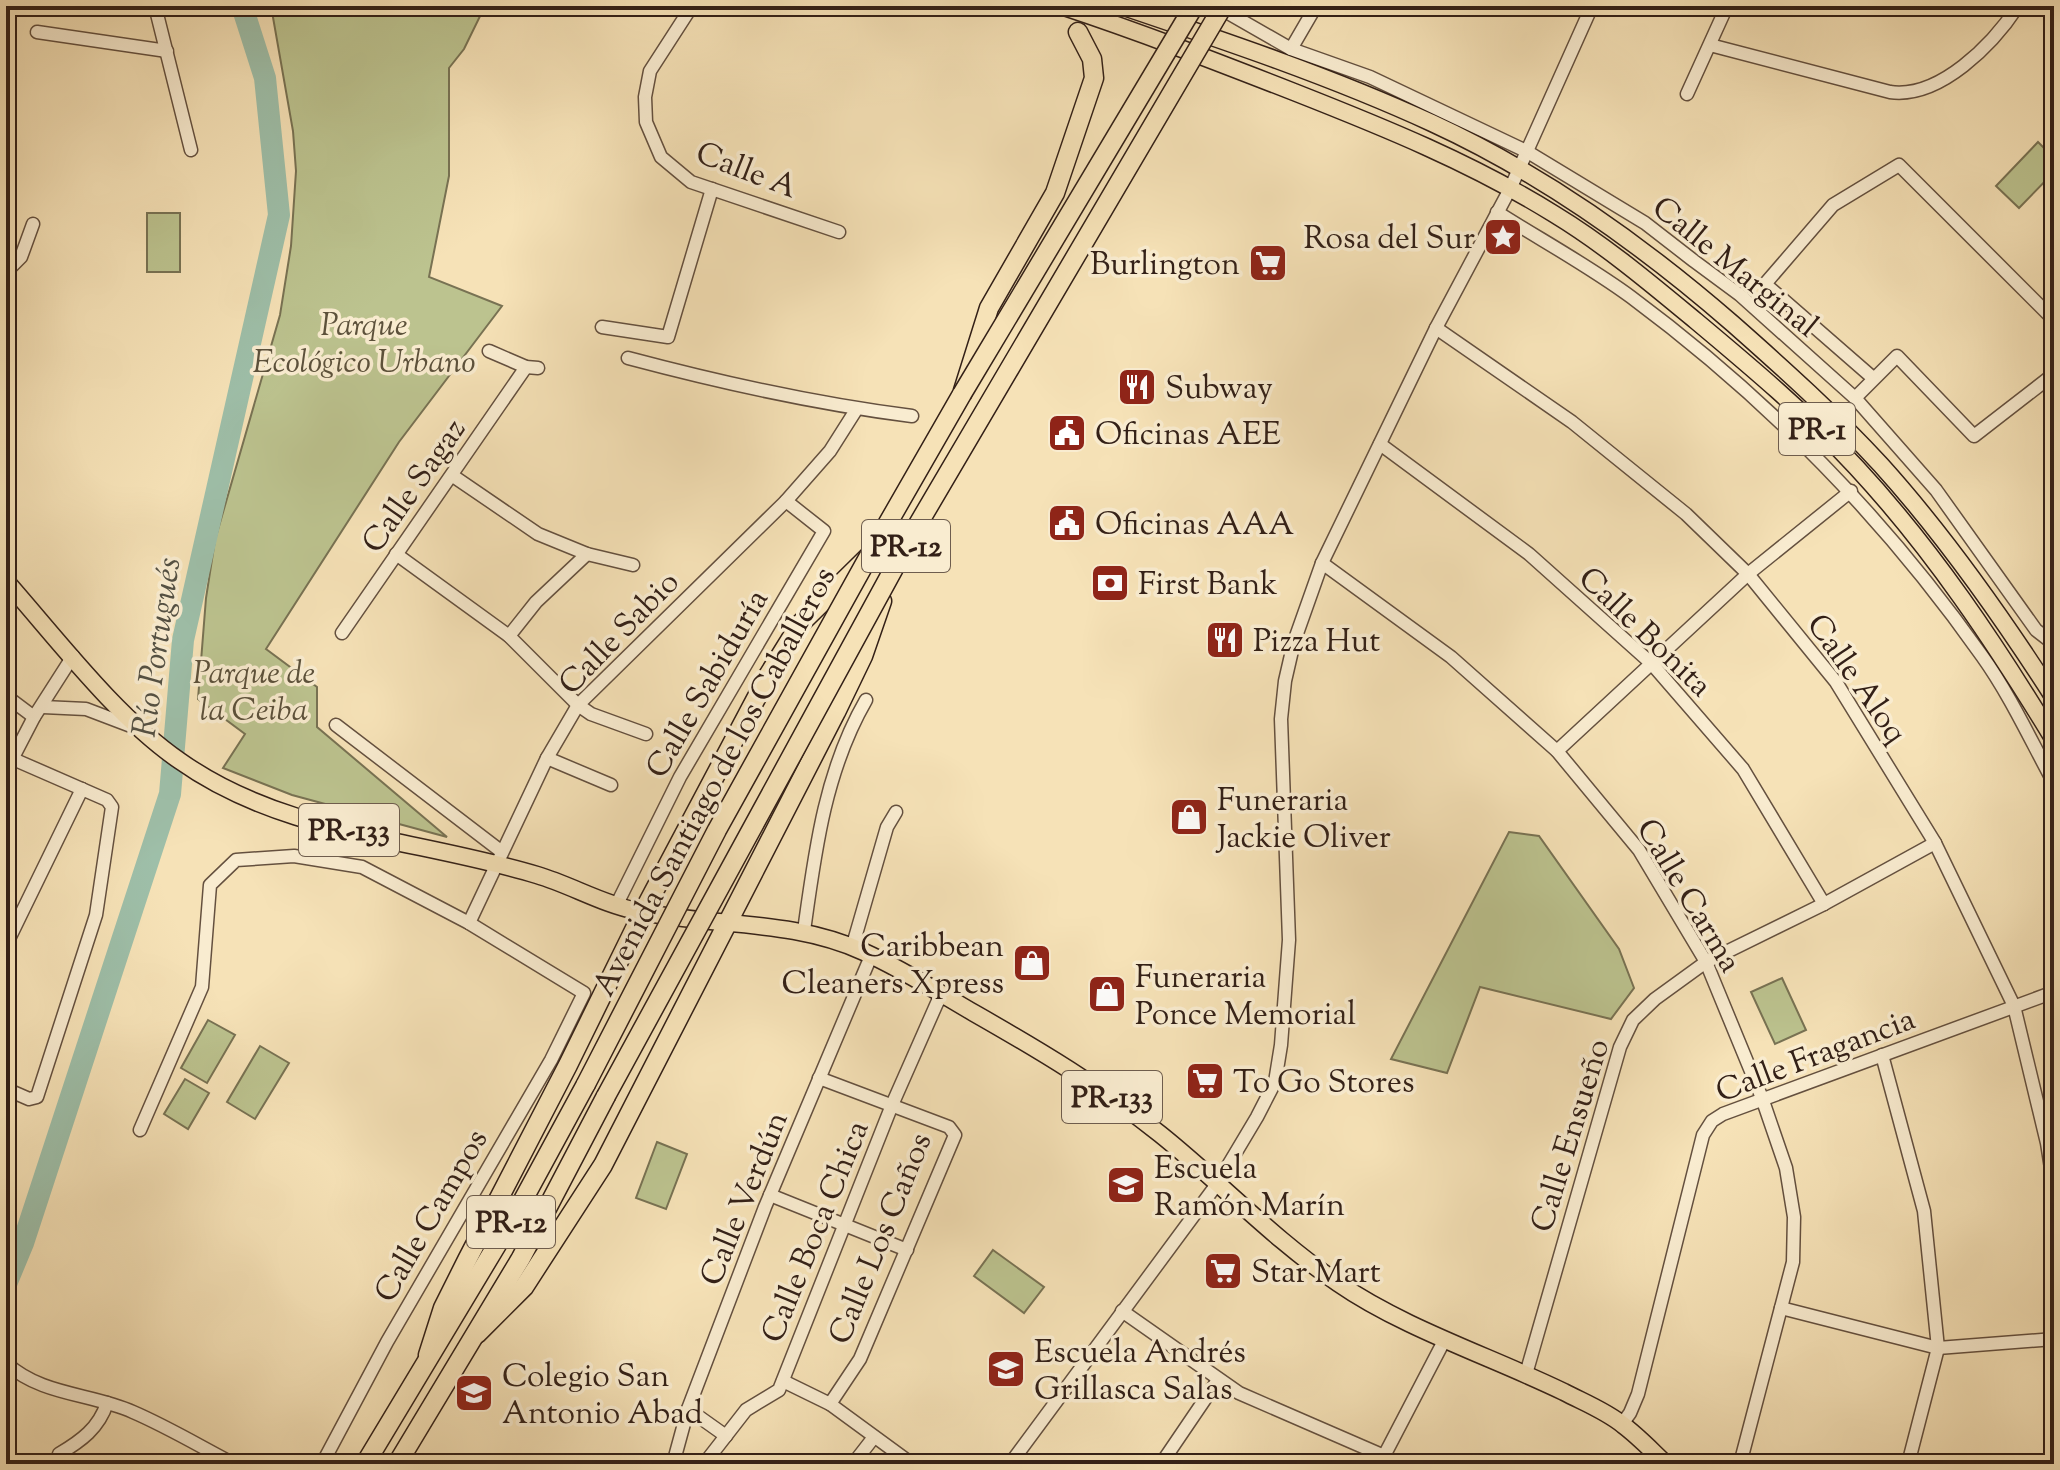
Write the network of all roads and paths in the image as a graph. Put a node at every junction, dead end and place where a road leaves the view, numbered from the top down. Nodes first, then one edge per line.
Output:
1 (155, 6) edge
2 (692, 6) edge
3 (1061, 6) edge
4 (1121, 6) edge
5 (1194, 6) edge
6 (1216, 6) edge
7 (1223, 6) edge
8 (1316, 6) edge
9 (1592, 6) edge
10 (1727, 6) edge
11 (2018, 6) edge
12 (37, 32) dead end
13 (1078, 32) dead end
14 (1710, 45) junction
15 (1291, 49) junction
16 (167, 51) junction
17 (1687, 94) dead end
18 (191, 150) dead end
19 (1526, 151) junction
20 (1519, 169) junction
21 (712, 189) junction
22 (1510, 189) junction
23 (1497, 212) junction
24 (33, 224) dead end
25 (839, 232) dead end
26 (6, 272) edge
27 (2054, 320) edge
28 (602, 327) dead end
29 (1436, 328) junction
30 (489, 351) dead end
31 (628, 358) dead end
32 (2054, 374) edge
33 (1873, 378) junction
34 (962, 394) junction
35 (1855, 398) junction
36 (856, 410) junction
37 (912, 416) dead end
38 (1380, 444) junction
39 (6, 450) edge
40 (6, 474) edge
41 (453, 476) junction
42 (1851, 491) junction
43 (786, 501) junction
44 (396, 554) junction
45 (587, 554) junction
46 (869, 556) junction
47 (1322, 563) junction
48 (633, 565) dead end
49 (893, 569) junction
50 (1748, 574) junction
51 (6, 581) edge
52 (342, 633) dead end
53 (509, 636) junction
54 (2054, 644) edge
55 (73, 656) junction
56 (1652, 664) junction
57 (6, 696) edge
58 (2054, 698) edge
59 (866, 700) dead end
60 (578, 705) junction
61 (38, 712) junction
62 (336, 725) dead end
63 (141, 731) junction
64 (646, 734) dead end
65 (2054, 740) edge
66 (1557, 751) junction
67 (547, 758) junction
68 (13, 759) junction
69 (6, 771) edge
70 (2054, 783) edge
71 (611, 785) dead end
72 (82, 789) junction
73 (896, 812) dead end
74 (1935, 843) junction
75 (498, 858) junction
76 (1824, 904) junction
77 (616, 906) junction
78 (643, 912) junction
79 (729, 922) junction
80 (469, 923) junction
81 (804, 931) junction
82 (6, 945) edge
83 (852, 948) junction
84 (871, 956) junction
85 (1706, 962) junction
86 (2054, 992) edge
87 (943, 995) junction
88 (2014, 1006) junction
89 (1882, 1055) junction
90 (819, 1078) junction
91 (6, 1089) edge
92 (1762, 1098) junction
93 (892, 1105) junction
94 (140, 1130) dead end
95 (1217, 1184) junction
96 (2054, 1187) edge
97 (770, 1195) junction
98 (845, 1226) junction
99 (907, 1250) junction
100 (1781, 1308) junction
101 (1122, 1311) junction
102 (477, 1334) junction
103 (1445, 1339) junction
104 (2054, 1339) edge
105 (1938, 1348) junction
106 (428, 1355) junction
107 (11, 1368) edge
108 (1526, 1374) junction
109 (1218, 1380) junction
110 (783, 1381) junction
111 (107, 1403) junction
112 (830, 1404) junction
113 (688, 1409) junction
114 (1622, 1424) junction
115 (726, 1436) junction
116 (874, 1437) junction
117 (1384, 1456) junction
118 (65, 1464) edge
119 (234, 1464) edge
120 (322, 1464) edge
121 (365, 1464) edge
122 (397, 1464) edge
123 (673, 1464) edge
124 (704, 1464) edge
125 (853, 1464) edge
126 (912, 1464) edge
127 (1010, 1464) edge
128 (1161, 1464) edge
129 (1397, 1464) edge
130 (1666, 1464) edge
131 (1740, 1464) edge
132 (1908, 1464) edge

1 - 16 street
2 - 21 street, Calle A
3 - 22 main road, PR-1
4 - 20 main road, PR-1
5 - 34 highway, Avenida Santiago de los Caballeros / PR-12, bridge
6 - 15 street, Calle Marginal
7 - 49 highway, Avenida Santiago de los Caballeros / PR-12, bridge
8 - 15 street
9 - 19 street
10 - 14 street
11 - 14 street
12 - 16 street
13 - 34 highway, bridge
14 - 17 street
15 - 19 street, Calle Marginal
16 - 18 street
19 - 20 street
19 - 35 street, Calle Marginal
20 - 22 street
20 - 58 main road, PR-1
21 - 25 street, Calle A
21 - 28 street
22 - 23 street
22 - 65 main road, PR-1
23 - 29 street
23 - 42 street
24 - 26 street
27 - 33 street
29 - 38 street
29 - 50 street, Calle Aloq
30 - 41 street, Calle Sagaz
31 - 36 street
32 - 33 street
33 - 35 street
34 - 46 highway, Avenida Santiago de los Caballeros / PR-12
35 - 54 street, Calle Marginal
36 - 37 street
36 - 43 street, Calle Sabio
38 - 47 street
38 - 56 street, Calle Bonita
39 - 40 street
41 - 44 street, Calle Sagaz
41 - 45 street
42 - 50 street
42 - 70 street
43 - 60 street, Calle Sabio
43 - 77 street, Calle Sabiduría
44 - 52 street, Calle Sagaz
44 - 53 street
45 - 48 street
45 - 53 street
46 - 78 highway, bridge
46 - 106 highway, Avenida Santiago de los Caballeros / PR-12, bridge
47 - 66 street, Calle Carma
47 - 95 street
49 - 79 highway, bridge
49 - 102 highway, Avenida Santiago de los Caballeros / PR-12, bridge
50 - 56 street
50 - 74 street, Calle Aloq
51 - 55 main road, PR-133
53 - 60 street
55 - 61 street
55 - 63 main road, PR-133
56 - 66 street
56 - 76 street, Calle Bonita
57 - 61 street
59 - 81 street
60 - 64 street
60 - 67 street, Calle Sabio
61 - 63 street
61 - 68 street
62 - 75 street
63 - 75 main road, PR-133
66 - 85 street, Calle Carma
67 - 71 street
67 - 75 street, Calle Sabio
68 - 69 street
68 - 72 street
72 - 82 street
72 - 91 street
73 - 83 street
74 - 76 street, Calle Ensueño
74 - 88 street, Calle Aloq
75 - 77 main road, PR-133
75 - 80 street, Calle Sabio
76 - 85 street, Calle Ensueño
77 - 78 main road, PR-133
78 - 79 main road, PR-133
78 - 106 highway
79 - 81 main road, PR-133
79 - 102 highway
80 - 94 street
80 - 120 street, Calle Campos
81 - 83 main road, PR-133
83 - 84 main road, PR-133
84 - 87 main road, PR-133
84 - 90 street, Calle Verdún
85 - 92 street, Calle Carma
85 - 108 street, Calle Ensueño
86 - 88 street, Calle Fragancia
87 - 93 street, Calle Boca Chica
87 - 95 main road, PR-133
88 - 89 street, Calle Fragancia
88 - 96 street, Calle Aloq
89 - 92 street, Calle Fragancia
89 - 105 street
90 - 93 street, Calle Los Caños
90 - 97 street, Calle Verdún
92 - 100 street, Calle Carma
92 - 114 street, Calle Fragancia
93 - 98 street, Calle Boca Chica
93 - 99 street, Calle Los Caños
95 - 101 street
95 - 103 main road, PR-133
97 - 98 street
97 - 113 street, Calle Verdún
98 - 99 street
98 - 110 street, Calle Boca Chica
99 - 112 street, Calle Los Caños
100 - 105 street
100 - 131 street, Calle Carma
101 - 109 street
101 - 127 street
102 - 122 highway, Avenida Santiago de los Caballeros / PR-12
103 - 108 main road, PR-133
103 - 117 street
104 - 105 street
105 - 132 street
106 - 121 highway, Avenida Santiago de los Caballeros / PR-12
107 - 111 street
108 - 114 main road, PR-133
109 - 117 street
109 - 128 street
110 - 112 street
110 - 115 street, Calle Boca Chica
111 - 118 street
111 - 119 street
112 - 116 street
113 - 115 street
113 - 123 street, Calle Verdún
114 - 130 main road, PR-133
115 - 124 street, Calle Boca Chica
116 - 125 street
116 - 126 street
117 - 129 street

